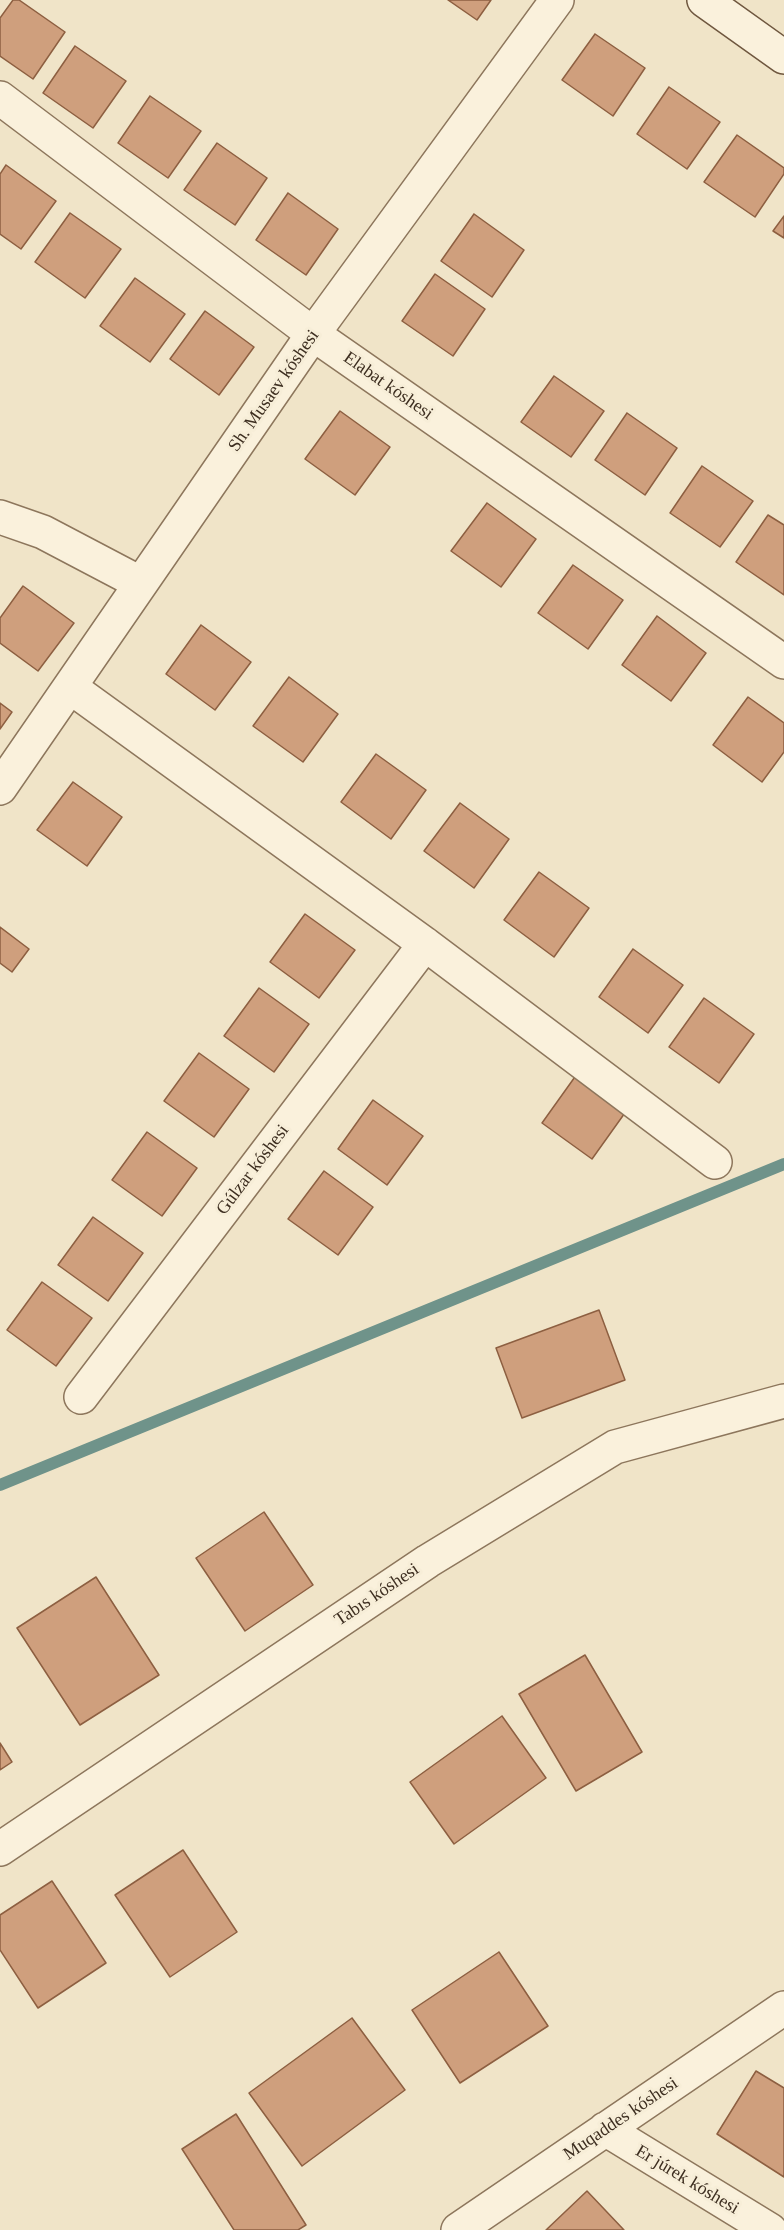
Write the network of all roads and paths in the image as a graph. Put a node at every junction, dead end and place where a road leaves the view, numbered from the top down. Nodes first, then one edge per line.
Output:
1 (557, 0) edge
2 (704, 0) edge
3 (784, 57) edge
4 (0, 98) edge
5 (313, 334) junction
6 (0, 516) edge
7 (140, 583) junction
8 (784, 662) edge
9 (70, 687) junction
10 (0, 788) edge
11 (425, 944) junction
12 (715, 1161) dead end
13 (81, 1397) dead end
14 (784, 1401) edge
15 (0, 1849) edge
16 (784, 2008) edge
17 (605, 2129) junction
18 (458, 2230) edge
19 (770, 2230) edge

1 - 5 street, Sh. Musaev kóshesi
2 - 3 street
4 - 5 street, Elabat kóshesi
5 - 7 street, Sh. Musaev kóshesi
5 - 8 street, Elabat kóshesi
6 - 7 street
7 - 9 street, Sh. Musaev kóshesi
9 - 10 street, Sh. Musaev kóshesi
9 - 11 street
11 - 12 street
11 - 13 street, Gúlzar kóshesi
14 - 15 street, Tabıs kóshesi
16 - 17 street, Muqaddes kóshesi
17 - 18 street, Muqaddes kóshesi
17 - 19 street, Er júrek kóshesi

